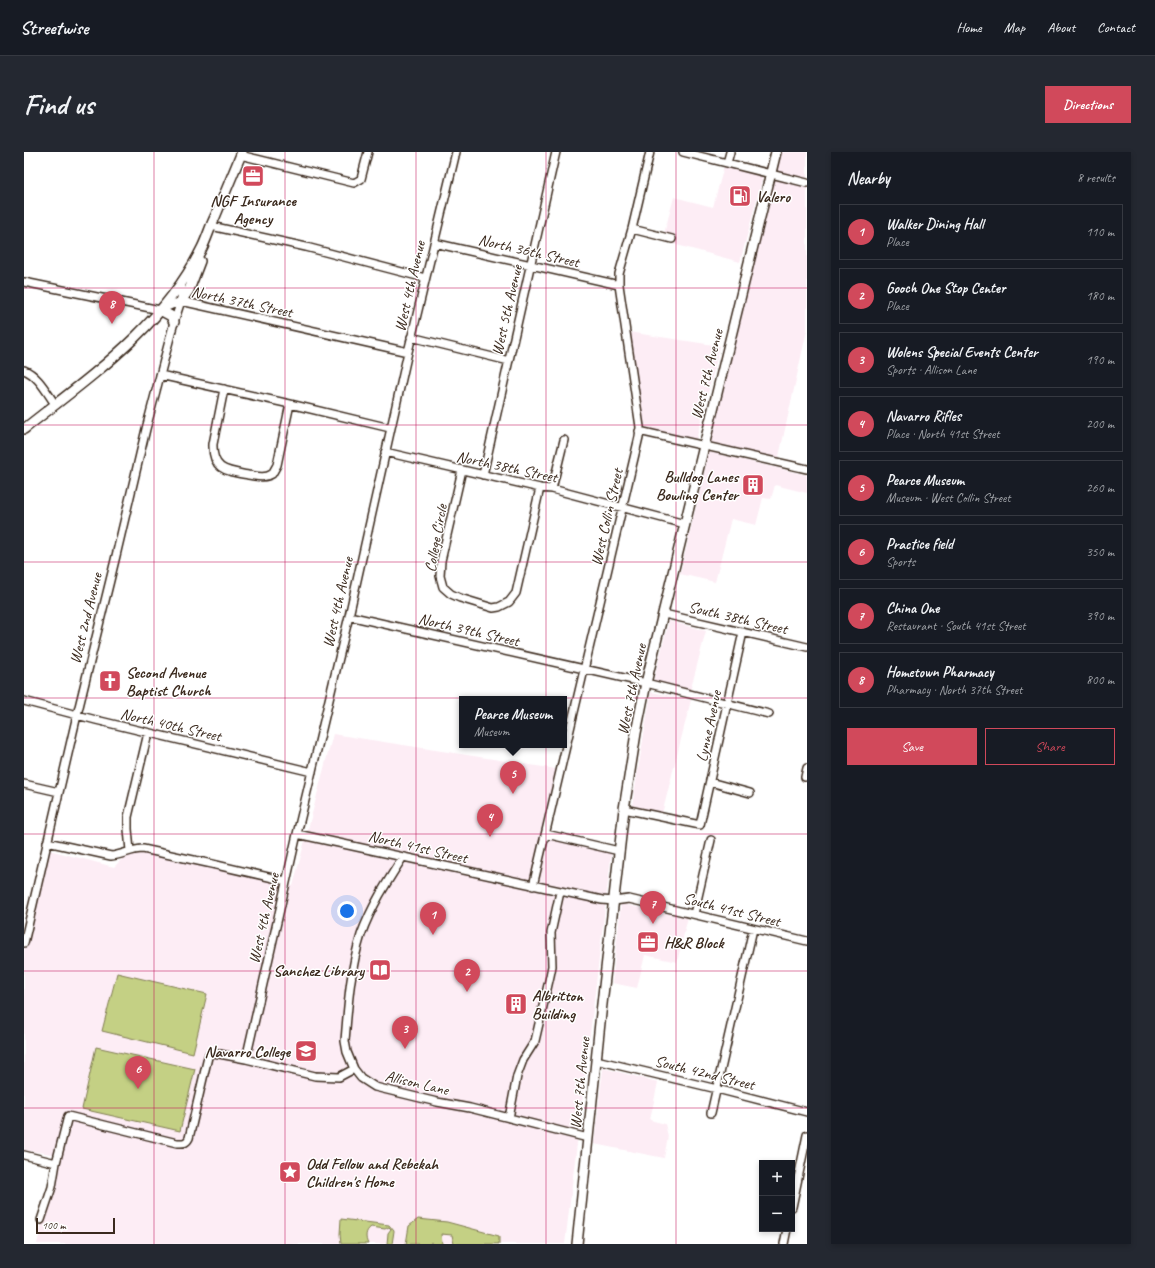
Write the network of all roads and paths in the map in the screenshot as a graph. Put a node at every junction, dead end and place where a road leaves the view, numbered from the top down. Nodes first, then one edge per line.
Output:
1 (368, 152) edge
2 (456, 152) edge
3 (556, 152) edge
4 (650, 152) edge
5 (683, 152) edge
6 (730, 152) edge
7 (776, 152) edge
8 (241, 153) edge
9 (727, 163) junction
10 (771, 174) junction
11 (807, 183) edge
12 (211, 226) junction
13 (632, 229) junction
14 (672, 239) dead end
15 (434, 243) junction
16 (202, 248) junction
17 (531, 264) junction
18 (425, 278) junction
19 (182, 281) junction
20 (24, 282) edge
21 (619, 285) junction
22 (181, 301) junction
23 (160, 310) junction
24 (174, 322) junction
25 (411, 337) junction
26 (408, 352) junction
27 (509, 360) junction
28 (24, 370) edge
29 (160, 375) junction
30 (224, 390) junction
31 (55, 404) junction
32 (290, 404) junction
33 (390, 428) junction
34 (24, 429) edge
35 (640, 431) junction
36 (564, 440) dead end
37 (704, 446) junction
38 (385, 452) junction
39 (807, 469) edge
40 (462, 470) junction
41 (483, 475) junction
42 (540, 488) junction
43 (552, 489) junction
44 (623, 507) junction
45 (685, 524) junction
46 (664, 614) junction
47 (349, 616) junction
48 (743, 632) junction
49 (807, 646) edge
50 (584, 669) junction
51 (646, 683) junction
52 (24, 700) edge
53 (727, 703) junction
54 (769, 714) dead end
55 (76, 715) junction
56 (148, 733) junction
57 (567, 743) edge
58 (566, 748) edge
59 (807, 768) edge
60 (312, 772) junction
61 (805, 777) dead end
62 (710, 782) junction
63 (24, 784) edge
64 (58, 792) junction
65 (750, 793) dead end
66 (624, 809) junction
67 (297, 834) junction
68 (546, 834) junction
69 (711, 840) dead end
70 (47, 842) junction
71 (130, 851) junction
72 (619, 851) junction
73 (403, 857) junction
74 (286, 881) junction
75 (533, 886) junction
76 (560, 892) junction
77 (614, 901) junction
78 (694, 914) junction
79 (753, 929) junction
80 (807, 942) edge
81 (24, 943) edge
82 (246, 1059) junction
83 (596, 1060) junction
84 (354, 1069) junction
85 (717, 1089) junction
86 (807, 1112) edge
87 (711, 1113) dead end
88 (509, 1118) junction
89 (807, 1135) edge
90 (588, 1138) junction
91 (24, 1154) edge
92 (56, 1163) junction
93 (794, 1196) edge
94 (41, 1220) dead end
95 (786, 1232) edge
96 (577, 1244) edge
97 (784, 1244) edge

1 - 8 street
2 - 15 street, West 4th Avenue
3 - 17 street, West 5th Avenue
4 - 13 street, West Collin Street
5 - 9 street
6 - 9 street
7 - 10 main road, West 7th Avenue
8 - 12 main road
9 - 10 street
10 - 11 street
10 - 37 main road, West 7th Avenue
12 - 16 main road
12 - 18 street
13 - 14 street
13 - 21 street, West Collin Street
15 - 17 street, North 36th Street
15 - 18 street, West 4th Avenue
16 - 19 main road
16 - 22 main road
17 - 21 street, North 36th Street
17 - 27 street, West 5th Avenue
18 - 25 street, West 4th Avenue
19 - 22 street, West 2nd Avenue
19 - 23 main road
20 - 23 street
21 - 35 street, West Collin Street
22 - 23 street, North 37th Street
22 - 24 street, West 2nd Avenue
22 - 26 street, North 37th Street
23 - 24 main road
23 - 31 main road
24 - 29 street, West 2nd Avenue
25 - 26 street, West 4th Avenue
25 - 27 street
26 - 33 street, West 4th Avenue
27 - 41 street, West 5th Avenue
28 - 31 street
29 - 30 street
29 - 55 street, West 2nd Avenue
30 - 32 street
30 - 32 street
31 - 34 main road
32 - 33 street
33 - 38 street, West 4th Avenue
35 - 37 street
35 - 44 street, West Collin Street
36 - 43 street
37 - 39 street
37 - 45 main road, West 7th Avenue
38 - 40 street, North 38th Street
38 - 47 street, West 4th Avenue
40 - 41 street, North 38th Street
40 - 42 street, College Circle
41 - 42 street, North 38th Street
42 - 43 street, North 38th Street
43 - 44 street, North 38th Street
44 - 45 street
44 - 50 street, West Collin Street
45 - 46 main road, West 7th Avenue
46 - 48 street, South 38th Street
46 - 51 main road, West 7th Avenue
47 - 50 street, North 39th Street
47 - 60 street, West 4th Avenue
48 - 49 street, South 38th Street
48 - 53 street, Lynne Avenue
50 - 51 street, North 39th Street
50 - 57 street, West Collin Street
51 - 53 street, North 39th Street
51 - 66 main road, West 7th Avenue
52 - 55 street, North 40th Street
53 - 54 street, North 39th Street
53 - 62 street, Lynne Avenue
55 - 56 street, North 40th Street
55 - 64 street, West 2nd Avenue
56 - 60 street, North 40th Street
56 - 71 street
58 - 68 street, West Collin Street
59 - 61 street
60 - 67 street, West 4th Avenue
62 - 65 street
62 - 66 street, Lynne Avenue
63 - 64 street
64 - 70 street, West 2nd Avenue
66 - 72 main road, West 7th Avenue
67 - 73 street, North 41st Street
67 - 74 street, West 4th Avenue
68 - 72 street
68 - 75 street, West Collin Street
69 - 78 street
70 - 71 street
70 - 81 street, West 2nd Avenue
71 - 74 street
72 - 77 main road, West 7th Avenue
73 - 75 street, North 41st Street
73 - 84 street
74 - 82 street, West 4th Avenue
75 - 76 street, South 41st Street
76 - 77 street, South 41st Street
76 - 88 street
77 - 78 street, South 41st Street
77 - 83 main road, West 7th Avenue
78 - 79 street, South 41st Street
79 - 80 street, South 41st Street
79 - 85 street
82 - 84 street
82 - 92 street
83 - 85 street, South 42nd Street
83 - 90 main road, West 7th Avenue
84 - 88 street, Allison Lane
85 - 86 street, South 42nd Street
85 - 87 street
88 - 90 street, Allison Lane
89 - 93 street
90 - 96 main road, West 7th Avenue
91 - 92 street
92 - 94 street
95 - 97 street

